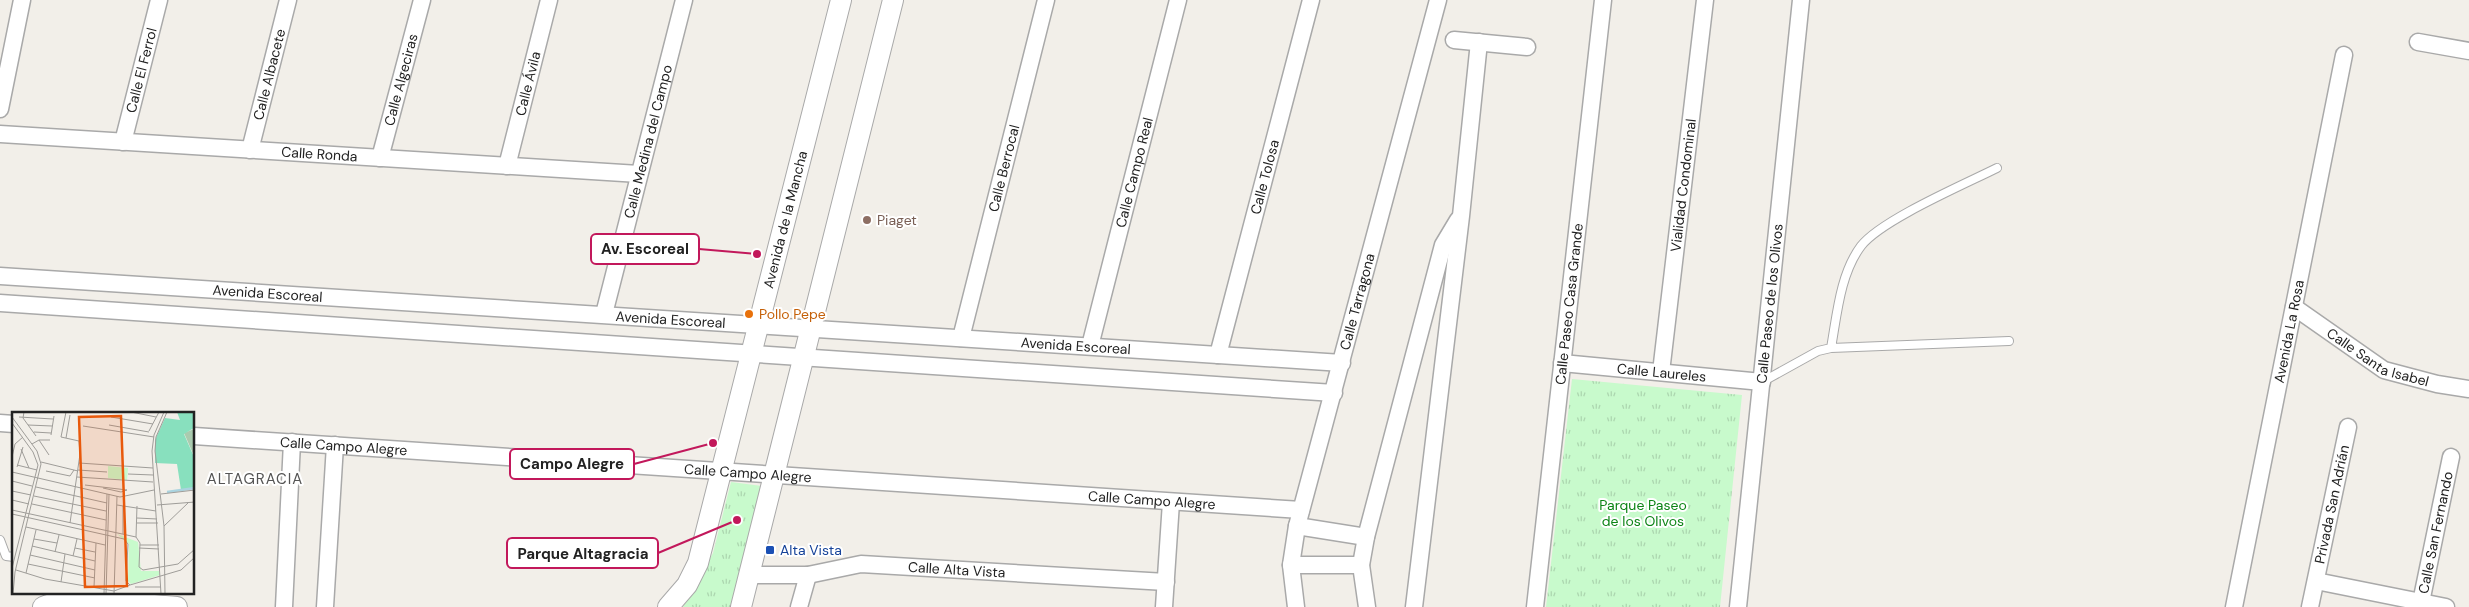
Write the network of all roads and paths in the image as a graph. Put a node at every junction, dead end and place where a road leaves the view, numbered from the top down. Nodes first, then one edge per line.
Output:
1 (22, 0) edge
2 (158, 0) edge
3 (288, 0) edge
4 (422, 0) edge
5 (549, 0) edge
6 (684, 0) edge
7 (841, 0) edge
8 (893, 0) edge
9 (1046, 0) edge
10 (1178, 0) edge
11 (1311, 0) edge
12 (1438, 0) edge
13 (1603, 0) edge
14 (1705, 0) edge
15 (1801, 0) edge
16 (1454, 40) dead end
17 (1479, 42) junction
18 (2418, 42) dead end
19 (1528, 48) dead end
20 (2469, 50) edge
21 (2344, 55) dead end
22 (0, 109) edge
23 (0, 134) edge
24 (124, 142) junction
25 (250, 150) junction
26 (380, 158) junction
27 (507, 166) junction
28 (1996, 168) dead end
29 (639, 174) junction
30 (1461, 216) junction
31 (0, 276) edge
32 (0, 303) edge
33 (2294, 307) junction
34 (604, 314) junction
35 (759, 324) junction
36 (811, 328) junction
37 (1422, 328) junction
38 (1447, 333) junction
39 (961, 338) junction
40 (2009, 341) dead end
41 (1090, 346) junction
42 (1831, 348) junction
43 (751, 355) junction
44 (1218, 355) junction
45 (804, 358) junction
46 (1342, 363) junction
47 (1562, 363) junction
48 (1661, 372) junction
49 (1762, 382) junction
50 (2469, 389) edge
51 (1334, 394) junction
52 (2348, 428) dead end
53 (195, 436) edge
54 (292, 442) junction
55 (335, 445) junction
56 (2451, 457) dead end
57 (722, 470) junction
58 (775, 473) junction
59 (1171, 502) junction
60 (1301, 510) junction
61 (1297, 526) junction
62 (1366, 537) junction
63 (0, 540) edge
64 (12, 557) edge
65 (1291, 565) junction
66 (1361, 565) junction
67 (808, 574) junction
68 (749, 575) junction
69 (2316, 581) junction
70 (1166, 582) junction
71 (2421, 605) edge
72 (42, 607) edge
73 (176, 607) edge
74 (284, 607) edge
75 (325, 607) edge
76 (668, 607) edge
77 (741, 607) edge
78 (799, 607) edge
79 (1164, 607) edge
80 (1296, 607) edge
81 (1367, 607) edge
82 (1414, 607) edge
83 (1535, 607) edge
84 (1738, 607) edge
85 (2234, 607) edge
86 (2310, 607) edge
87 (2446, 607) edge

1 - 22 street
2 - 24 street, Calle El Ferrol
3 - 25 street, Calle Albacete
4 - 26 street, Calle Algeciras
5 - 27 street, Calle Ávila
6 - 29 street, Calle Medina del Campo
7 - 35 street, Avenida de la Mancha
8 - 36 street
9 - 39 street, Calle Berrocal
10 - 41 street, Calle Campo Real
11 - 44 street, Calle Tolosa
12 - 46 street, Calle Tarragona
13 - 47 street, Calle Paseo Casa Grande
14 - 48 street, Vialidad Condominal
15 - 49 street, Calle Paseo de los Olivos
16 - 17 street
17 - 19 street
17 - 30 street
18 - 20 street
21 - 33 street, Avenida La Rosa
23 - 24 street, Calle Ronda
24 - 25 street, Calle Ronda
25 - 26 street, Calle Ronda
26 - 27 street, Calle Ronda
27 - 29 street, Calle Ronda
28 - 42 lane
29 - 34 street, Calle Medina del Campo
30 - 37 street
30 - 38 street
31 - 34 street, Avenida Escoreal
32 - 43 street, Avenida Escoreal
33 - 50 street, Calle Santa Isabel
33 - 85 street, Avenida La Rosa
34 - 35 street, Avenida Escoreal
35 - 36 street, Avenida Escoreal
35 - 43 street, Avenida de la Mancha
36 - 39 street, Avenida Escoreal
36 - 45 street
37 - 38 street
37 - 62 street
38 - 82 street
39 - 41 street, Avenida Escoreal
40 - 42 lane
41 - 44 street, Avenida Escoreal
42 - 49 lane
43 - 45 street, Avenida Escoreal
43 - 57 street, Avenida de la Mancha
44 - 46 street, Avenida Escoreal
45 - 51 street, Avenida Escoreal
45 - 58 street
46 - 51 street, Calle Tarragona
47 - 48 street, Calle Laureles
47 - 83 street, Calle Paseo Casa Grande
48 - 49 street, Calle Laureles
49 - 84 street, Calle Paseo de los Olivos
51 - 60 street, Calle Tarragona
52 - 69 street, Privada San Adrián
53 - 54 street, Calle Campo Alegre
54 - 55 street, Calle Campo Alegre
54 - 74 street
55 - 57 street, Calle Campo Alegre
55 - 75 street
56 - 71 street, Calle San Fernando
57 - 58 street, Calle Campo Alegre
57 - 76 street, Avenida de la Mancha
58 - 59 street, Calle Campo Alegre
58 - 68 street
59 - 60 street, Calle Campo Alegre
59 - 70 street
60 - 61 street, Calle Tarragona
61 - 62 street
61 - 65 street, Calle Tarragona
62 - 66 street
63 - 64 lane
65 - 66 street
65 - 80 street, Calle Tarragona
66 - 81 street
67 - 68 street, Calle Alta Vista
67 - 70 street, Calle Alta Vista
67 - 78 street
68 - 77 street
69 - 71 street
69 - 86 street, Privada San Adrián
70 - 79 street
71 - 87 street
72 - 73 street

